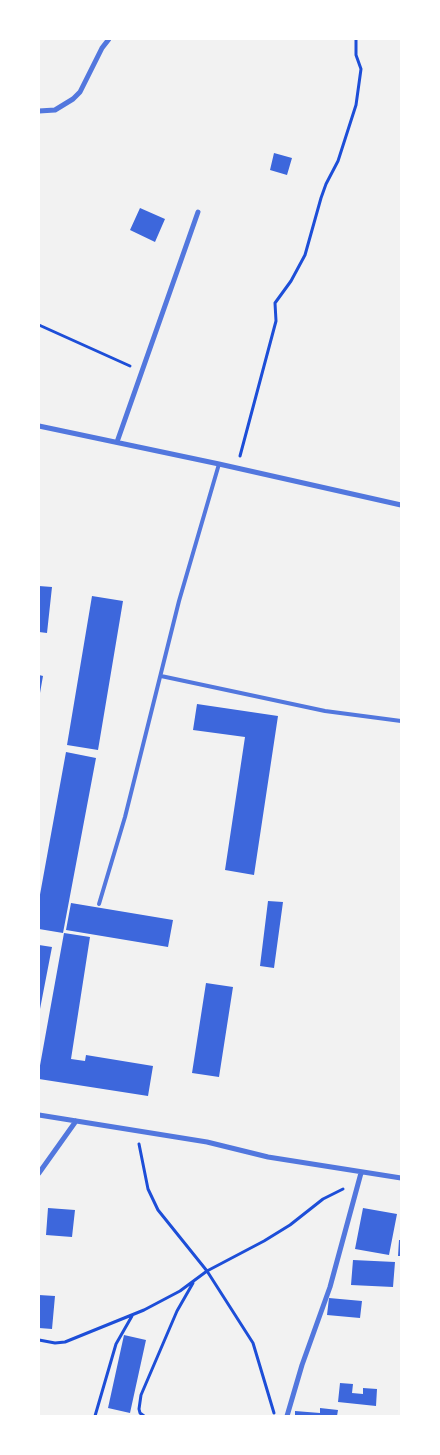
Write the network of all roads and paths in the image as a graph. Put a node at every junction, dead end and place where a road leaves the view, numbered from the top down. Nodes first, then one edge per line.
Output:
1 (110, 39) edge
2 (356, 39) edge
3 (39, 111) edge
4 (198, 212) dead end
5 (39, 325) edge
6 (142, 371) junction
7 (39, 426) edge
8 (117, 442) junction
9 (219, 464) junction
10 (236, 468) junction
11 (401, 506) edge
12 (160, 676) junction
13 (401, 721) edge
14 (99, 904) dead end
15 (39, 1115) edge
16 (76, 1121) junction
17 (137, 1131) junction
18 (39, 1173) edge
19 (361, 1173) junction
20 (401, 1178) edge
21 (359, 1181) junction
22 (207, 1270) junction
23 (194, 1280) junction
24 (132, 1315) junction
25 (39, 1340) edge
26 (94, 1416) edge
27 (144, 1416) edge
28 (274, 1416) edge
29 (287, 1416) edge

1 - 3 street
2 - 10 path
4 - 6 street
5 - 6 path
6 - 8 street
7 - 8 street
8 - 9 street
9 - 10 street
9 - 12 lane
10 - 11 street
12 - 13 lane
12 - 14 lane
15 - 16 street
16 - 17 street
16 - 18 street
17 - 19 street
17 - 22 path
19 - 20 street
19 - 21 street
21 - 22 path
21 - 29 street
22 - 23 path
22 - 28 path
23 - 24 path
23 - 27 path
24 - 25 path
24 - 26 path

